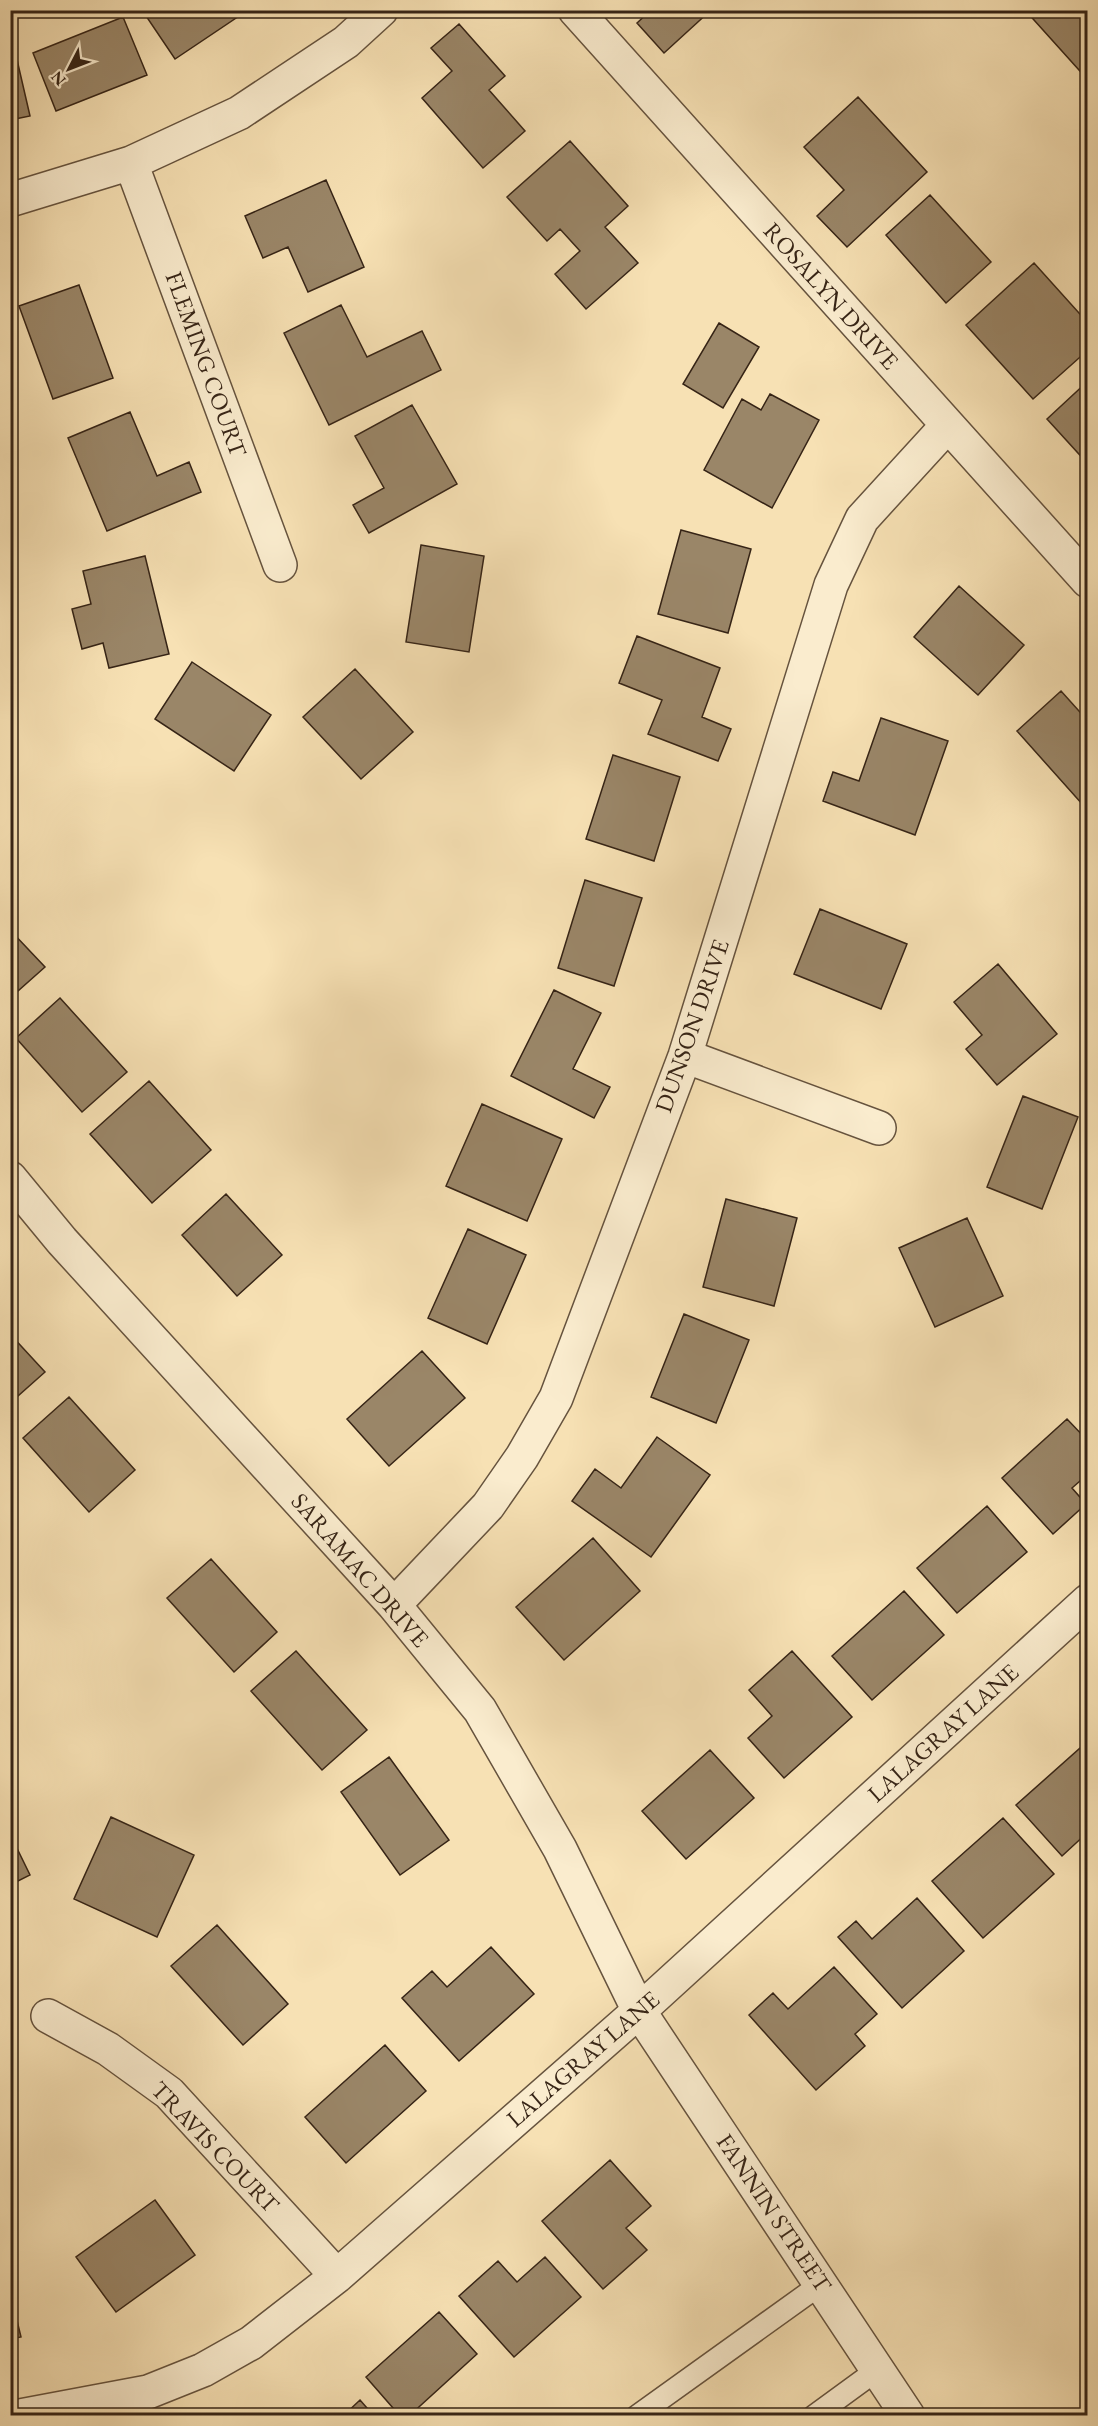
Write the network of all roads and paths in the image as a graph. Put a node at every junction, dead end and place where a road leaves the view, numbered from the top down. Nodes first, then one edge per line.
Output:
1 (381, 10) edge
2 (575, 10) edge
3 (131, 163) junction
4 (10, 200) edge
5 (947, 426) junction
6 (280, 565) dead end
7 (1088, 581) edge
8 (685, 1056) junction
9 (879, 1128) dead end
10 (10, 1178) edge
11 (1088, 1601) edge
12 (394, 1605) junction
13 (639, 2011) junction
14 (48, 2016) dead end
15 (337, 2276) junction
16 (821, 2284) junction
17 (878, 2370) junction
18 (154, 2404) edge
19 (20, 2415) edge
20 (637, 2415) edge
21 (814, 2415) edge
22 (908, 2415) edge

1 - 3 street
2 - 5 street, ROSALYN DRIVE
3 - 4 street
3 - 6 street, FLEMING COURT
5 - 7 street, ROSALYN DRIVE
5 - 8 street, DUNSON DRIVE
8 - 9 street
8 - 12 street, DUNSON DRIVE
10 - 12 street, SARAMAC DRIVE
11 - 13 street, LALAGRAY LANE
12 - 13 street, SARAMAC DRIVE
13 - 15 street, LALAGRAY LANE
13 - 16 street, FANNIN STREET
14 - 15 street, TRAVIS COURT
15 - 18 street, LALAGRAY LANE
16 - 17 street, FANNIN STREET
16 - 20 lane
17 - 21 lane
17 - 22 street, FANNIN STREET
18 - 19 street, LALAGRAY LANE

